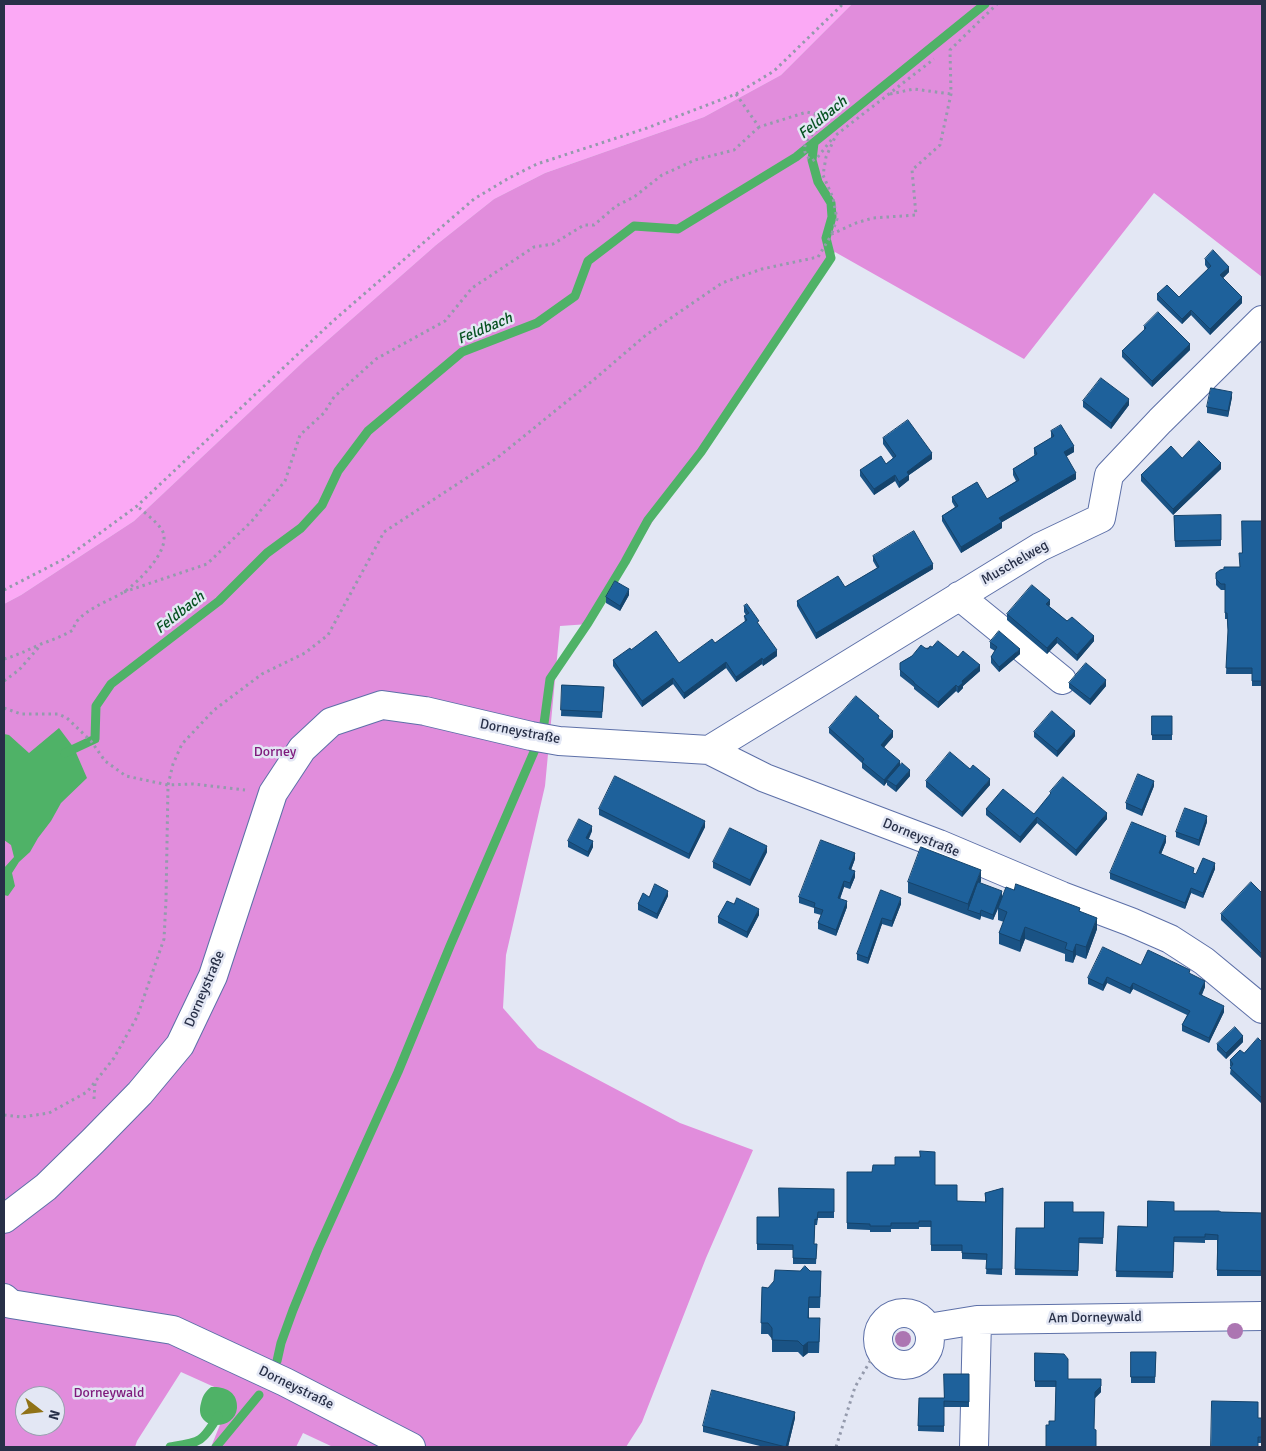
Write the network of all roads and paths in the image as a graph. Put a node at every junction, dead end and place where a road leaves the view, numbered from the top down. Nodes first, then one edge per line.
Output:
1 (843, 4) edge
2 (998, 4) edge
3 (934, 59) dead end
4 (736, 94) junction
5 (951, 94) junction
6 (887, 95) junction
7 (759, 127) junction
8 (836, 135) junction
9 (832, 234) junction
10 (1262, 320) edge
11 (137, 506) junction
12 (4, 590) edge
13 (124, 592) junction
14 (959, 596) junction
15 (40, 644) junction
16 (4, 658) edge
17 (1062, 680) dead end
18 (4, 681) edge
19 (4, 708) edge
20 (709, 750) junction
21 (168, 785) junction
22 (273, 793) junction
23 (1262, 1009) edge
24 (4, 1114) edge
25 (4, 1219) edge
26 (4, 1298) edge
27 (1262, 1316) edge
28 (977, 1320) junction
29 (928, 1328) junction
30 (879, 1346) junction
31 (411, 1447) edge
32 (836, 1447) edge
33 (974, 1447) edge

1 - 4 path
2 - 5 path
3 - 6 path
4 - 7 path
4 - 11 path
5 - 6 path
5 - 9 path
6 - 8 path
7 - 8 path
7 - 13 path
8 - 9 path
9 - 21 path
10 - 14 street, Muschelweg
11 - 12 path
11 - 13 path
13 - 15 path
14 - 17 street
14 - 20 street, Muschelweg
15 - 16 path
15 - 18 path
19 - 21 path
20 - 22 street, Dorneystraße
20 - 23 street, Dorneystraße
21 - 22 path
21 - 24 path
22 - 25 street, Dorneystraße
26 - 31 street, Dorneystraße
27 - 28 street, Am Dorneywald
28 - 29 street, Am Dorneywald
28 - 33 street
29 - 30 street
29 - 30 street
30 - 32 path

